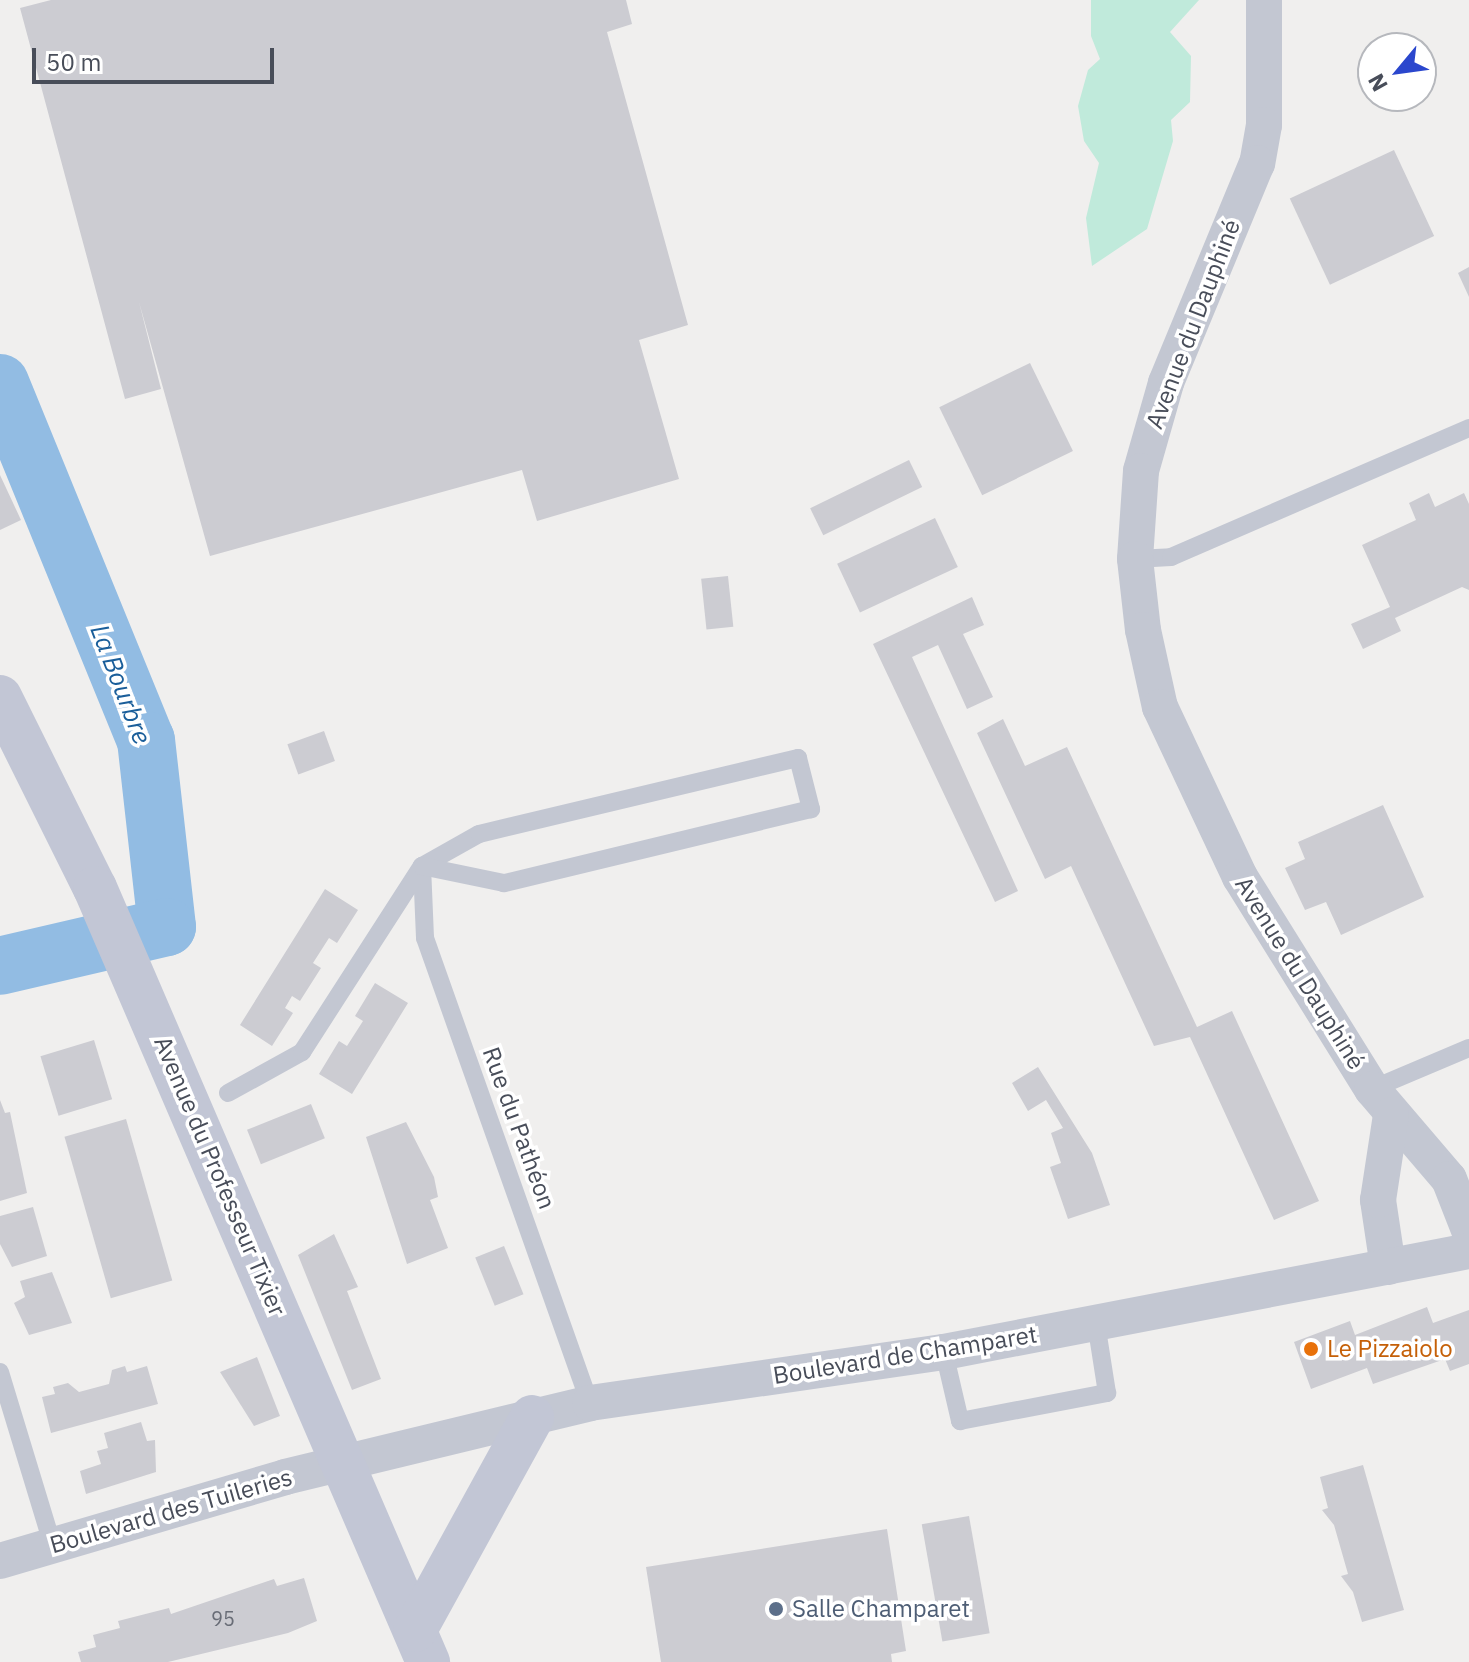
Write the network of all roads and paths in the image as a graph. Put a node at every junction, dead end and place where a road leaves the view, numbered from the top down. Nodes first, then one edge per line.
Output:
1 (1264, 0) edge
2 (1469, 428) edge
3 (1135, 559) junction
4 (0, 697) edge
5 (422, 866) junction
6 (1469, 1048) edge
7 (228, 1093) dead end
8 (1382, 1102) junction
9 (1469, 1230) edge
10 (1469, 1251) edge
11 (1388, 1267) junction
12 (1096, 1323) junction
13 (944, 1352) junction
14 (0, 1372) edge
15 (590, 1403) junction
16 (532, 1417) junction
17 (343, 1463) junction
18 (53, 1546) junction
19 (0, 1561) edge
20 (422, 1646) edge

1 - 3 street, Avenue du Dauphiné
2 - 3 lane
3 - 8 street, Avenue du Dauphiné
4 - 17 main road, Avenue du Professeur Tixier
5 - 5 lane
5 - 7 lane
5 - 15 lane, Rue du Pathéon
6 - 8 lane
8 - 9 street, Avenue du Dauphiné
8 - 11 street
10 - 11 street, Boulevard de Champaret
11 - 12 street, Boulevard de Champaret
12 - 13 street, Boulevard de Champaret
12 - 13 lane
13 - 15 street, Boulevard de Champaret
14 - 18 lane
15 - 16 street, Boulevard de Champaret
16 - 17 street, Boulevard de Champaret
16 - 20 main road
17 - 18 street, Boulevard des Tuileries
17 - 20 main road, Avenue du Professeur Tixier
18 - 19 street, Boulevard des Tuileries

